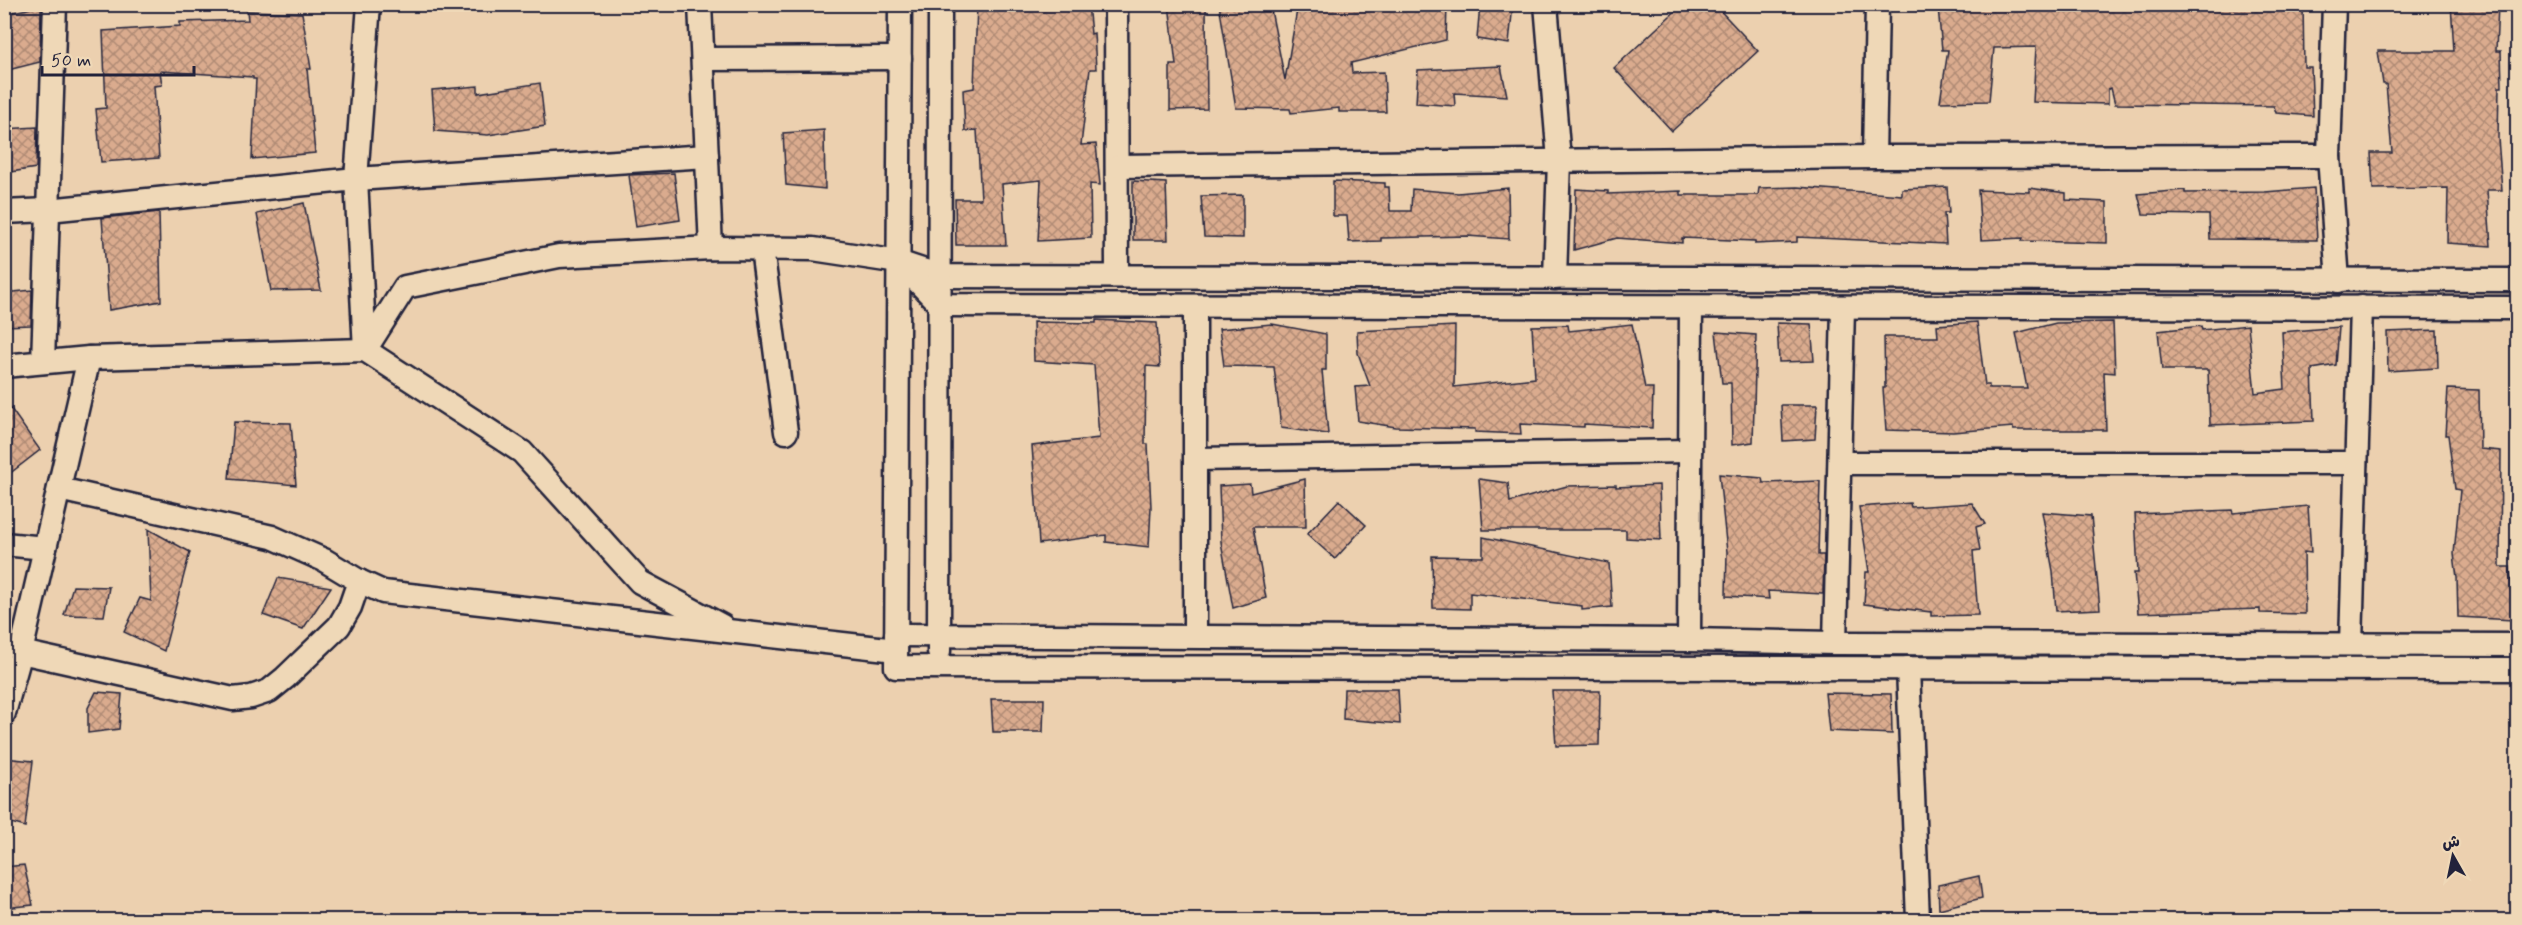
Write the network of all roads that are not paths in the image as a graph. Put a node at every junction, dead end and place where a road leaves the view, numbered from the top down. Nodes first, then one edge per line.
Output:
1 (55, 4) edge
2 (369, 4) edge
3 (700, 4) edge
4 (900, 4) edge
5 (940, 4) edge
6 (1116, 4) edge
7 (1546, 4) edge
8 (1877, 4) edge
9 (2334, 4) edge
10 (703, 58) junction
11 (900, 58) junction
12 (707, 156) junction
13 (2329, 156) junction
14 (1874, 157) junction
15 (1560, 160) junction
16 (1118, 166) junction
17 (356, 179) junction
18 (48, 210) junction
19 (4, 212) edge
20 (711, 248) junction
21 (762, 249) junction
22 (899, 262) junction
23 (940, 276) junction
24 (1118, 276) junction
25 (1555, 278) junction
26 (2517, 280) edge
27 (2338, 281) junction
28 (940, 305) junction
29 (1195, 306) junction
30 (1691, 306) junction
31 (1843, 307) junction
32 (2361, 307) junction
33 (2517, 308) edge
34 (365, 350) junction
35 (88, 358) junction
36 (43, 362) junction
37 (4, 366) edge
38 (786, 432) dead end
39 (1690, 451) junction
40 (1196, 459) junction
41 (2356, 463) junction
42 (1840, 464) junction
43 (59, 489) junction
44 (4, 544) edge
45 (45, 548) junction
46 (359, 581) junction
47 (732, 632) junction
48 (939, 635) junction
49 (1195, 636) junction
50 (1689, 640) junction
51 (896, 643) junction
52 (1834, 643) junction
53 (2351, 644) junction
54 (2517, 645) edge
55 (21, 652) junction
56 (939, 667) junction
57 (1908, 669) junction
58 (2517, 669) edge
59 (4, 713) edge
60 (1918, 921) edge

1 - 18 street
2 - 17 street
3 - 10 street
4 - 11 street
5 - 23 street
6 - 16 street
7 - 15 street
8 - 14 street
9 - 13 street
10 - 11 street
10 - 12 street
11 - 22 street
12 - 17 street
12 - 20 street
13 - 14 street
13 - 27 street
14 - 15 street
15 - 16 street
15 - 25 street
16 - 24 street
17 - 18 street
17 - 34 street
18 - 19 street
18 - 36 street
20 - 21 street
20 - 34 street
21 - 22 street
21 - 38 street
22 - 23 street
22 - 28 street
22 - 51 street
23 - 24 street
23 - 28 street
24 - 25 street
25 - 27 street
26 - 27 street
28 - 29 street
28 - 48 street
29 - 30 street
29 - 40 street
30 - 31 street
30 - 39 street
31 - 32 street
31 - 42 street
32 - 33 street
32 - 41 street
34 - 35 street
34 - 47 street
35 - 36 street
35 - 43 street
36 - 37 street
39 - 40 street
39 - 50 street
40 - 49 street
41 - 42 street
41 - 53 street
42 - 52 street
43 - 45 street
43 - 46 street
44 - 45 street
45 - 55 street
46 - 47 street
46 - 55 street
47 - 51 street
48 - 49 street
48 - 51 street
48 - 56 street
49 - 50 street
50 - 52 street
51 - 56 street
52 - 53 street
53 - 54 street
55 - 59 street
56 - 57 street
57 - 58 street
57 - 60 street

